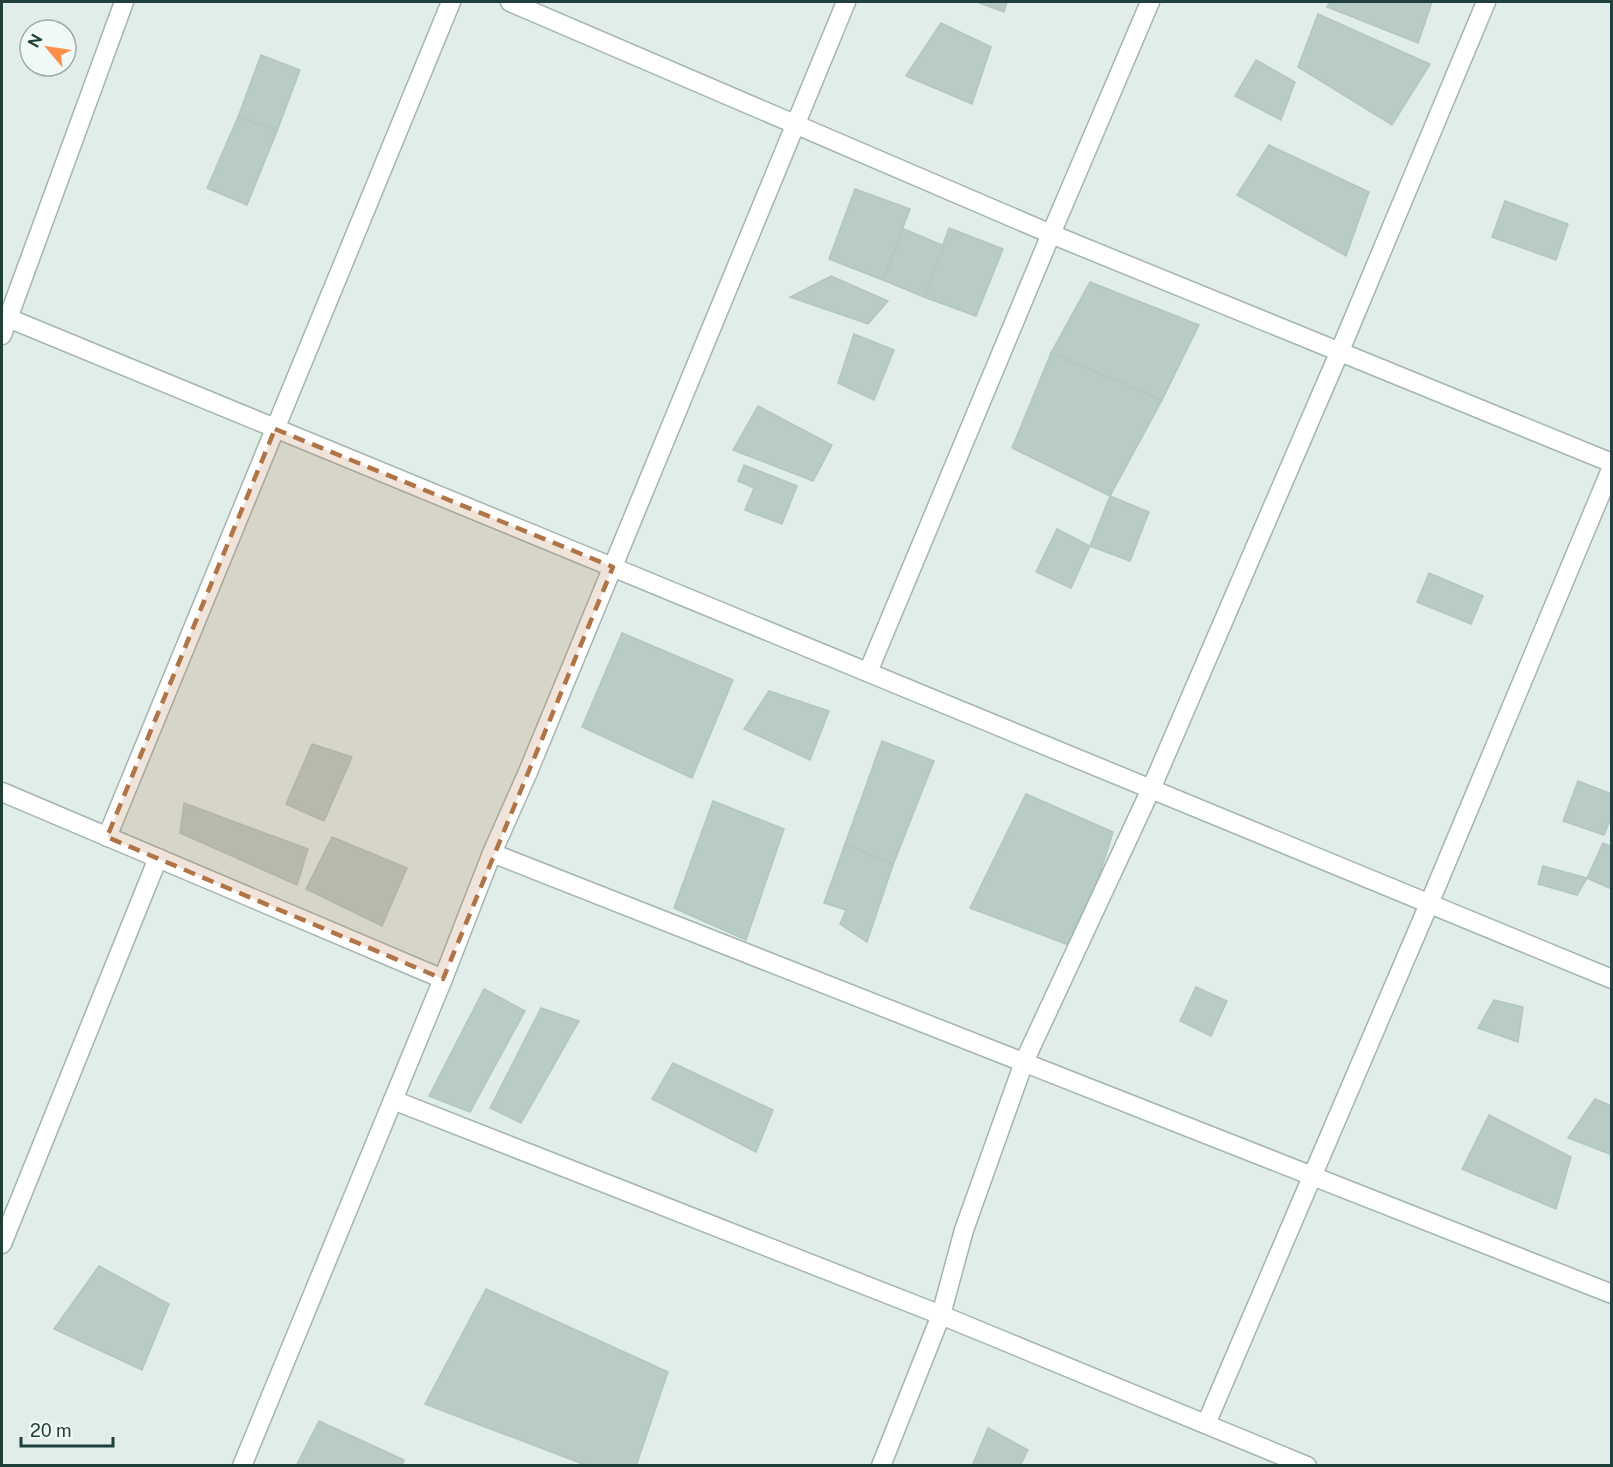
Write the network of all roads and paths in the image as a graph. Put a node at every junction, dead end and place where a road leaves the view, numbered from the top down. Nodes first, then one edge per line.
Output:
1 (124, 2) edge
2 (451, 2) edge
3 (510, 2) edge
4 (846, 2) edge
5 (1150, 2) edge
6 (1486, 2) edge
7 (796, 124) junction
8 (1051, 234) junction
9 (8, 318) junction
10 (2, 335) edge
11 (1339, 353) junction
12 (275, 429) junction
13 (1611, 465) edge
14 (613, 567) junction
15 (868, 672) junction
16 (1151, 789) junction
17 (2, 792) edge
18 (107, 837) junction
19 (492, 853) junction
20 (158, 858) junction
21 (1429, 904) junction
22 (443, 979) junction
23 (1611, 979) edge
24 (1024, 1062) junction
25 (393, 1100) junction
26 (1313, 1176) junction
27 (2, 1244) edge
28 (1611, 1294) edge
29 (941, 1315) junction
30 (1206, 1424) junction
31 (1286, 1462) edge
32 (242, 1466) edge
33 (880, 1466) edge
34 (1306, 1466) edge

1 - 9 street
2 - 12 street
3 - 7 street
4 - 7 street
5 - 8 street
6 - 11 street
7 - 8 street
7 - 14 street
8 - 11 street
8 - 15 street
9 - 10 street
9 - 12 street
11 - 13 street
11 - 16 street
12 - 14 street
12 - 18 street
13 - 21 street
14 - 15 street
14 - 19 street
15 - 16 street
16 - 21 street
16 - 24 street
17 - 18 street
18 - 20 street
19 - 22 street
19 - 24 street
20 - 22 street
20 - 27 street
21 - 23 street
21 - 26 street
22 - 25 street
24 - 26 street
24 - 29 street
25 - 29 street
25 - 32 street
26 - 28 street
26 - 30 street
29 - 30 street
29 - 33 street
30 - 31 street
31 - 34 street

